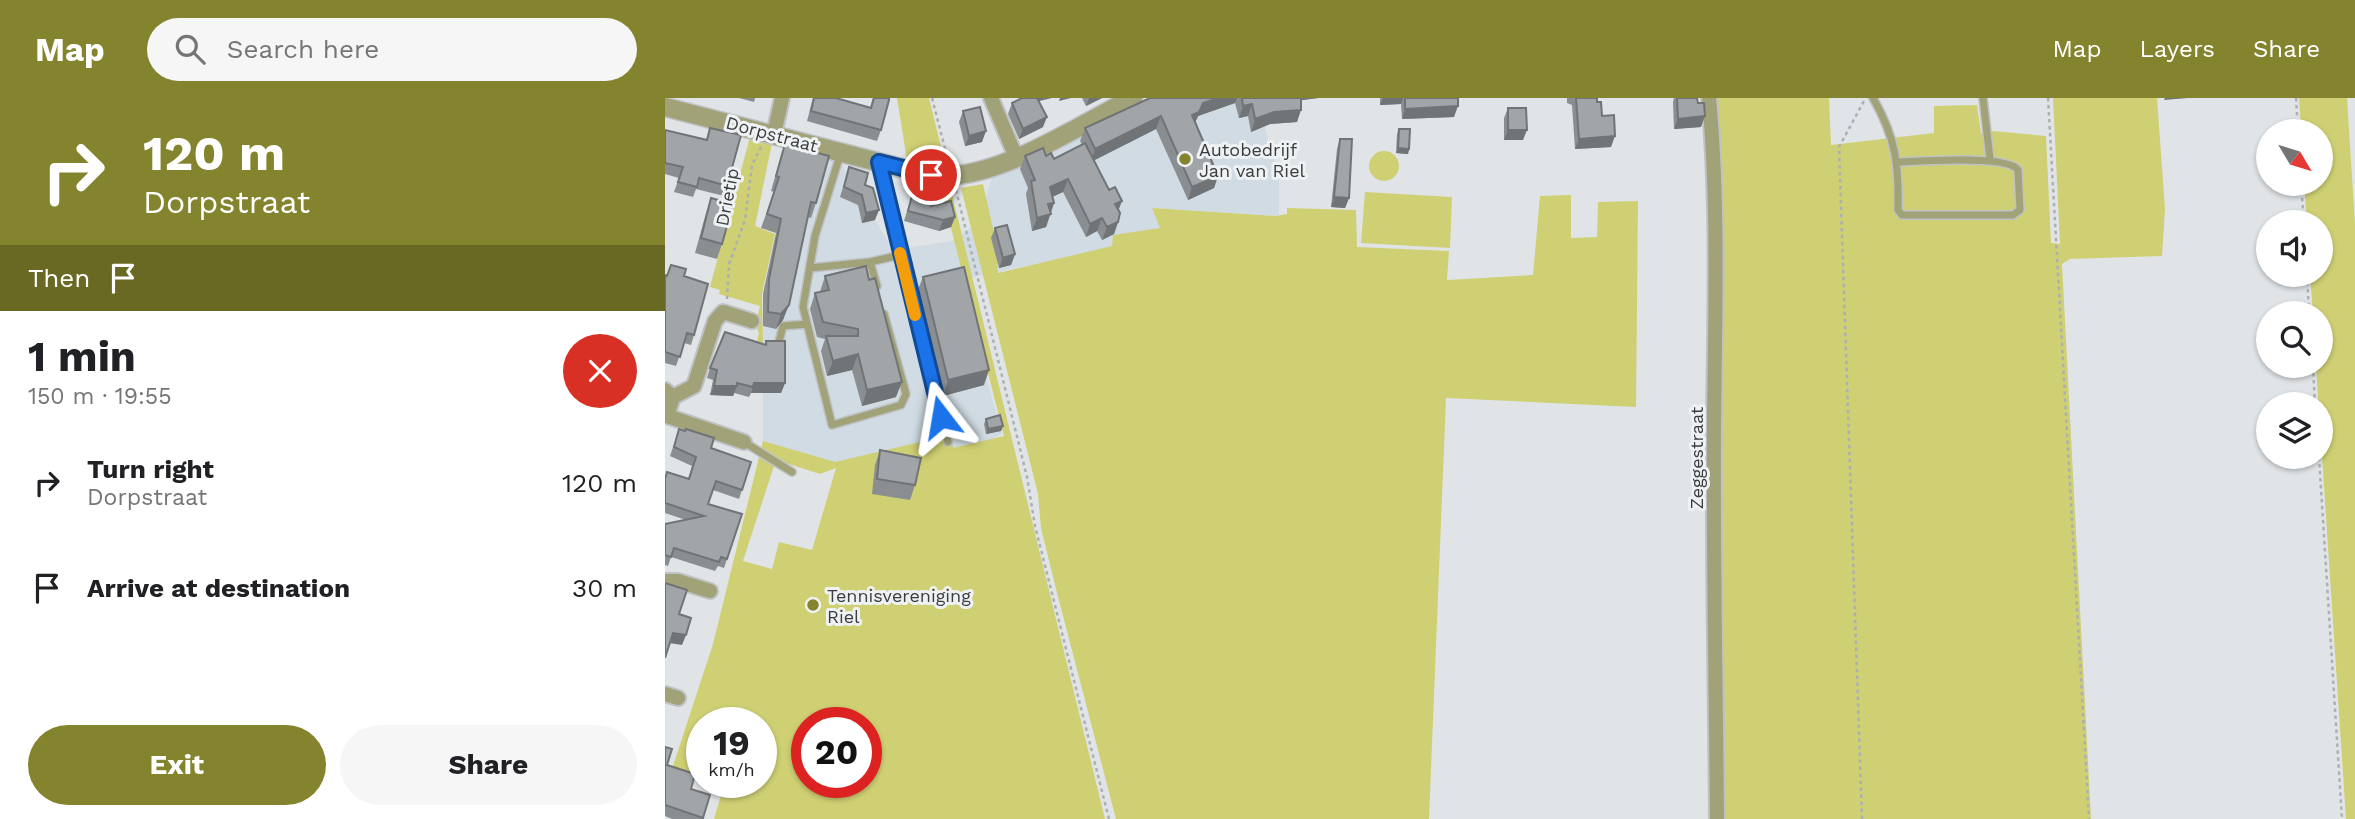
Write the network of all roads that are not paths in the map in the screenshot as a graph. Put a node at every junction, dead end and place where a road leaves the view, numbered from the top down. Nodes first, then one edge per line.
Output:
1 (782, 98) edge
2 (991, 98) edge
3 (1133, 98) edge
4 (1709, 98) edge
5 (1871, 98) edge
6 (1983, 98) edge
7 (665, 107) edge
8 (771, 132) junction
9 (841, 152) junction
10 (1016, 158) junction
11 (1990, 159) junction
12 (879, 162) junction
13 (1899, 163) junction
14 (900, 255) junction
15 (870, 262) junction
16 (810, 268) junction
17 (752, 321) dead end
18 (807, 324) junction
19 (778, 346) edge
20 (669, 394) edge
21 (666, 419) edge
22 (744, 442) joint
23 (948, 442) dead end
24 (792, 472) dead end
25 (665, 581) edge
26 (710, 591) dead end
27 (1717, 819) edge

1 - 8 street
2 - 10 street
3 - 10 street, Dorpstraat
4 - 27 street, Zeggestraat
5 - 13 lane
6 - 11 lane
7 - 8 street, Dorpstraat
8 - 9 street, Dorpstraat
9 - 12 street, Dorpstraat
9 - 16 lane
10 - 12 street, Dorpstraat
11 - 13 lane
11 - 13 lane
12 - 14 lane
14 - 15 lane
14 - 23 lane
15 - 16 lane
15 - 18 lane
16 - 18 lane
17 - 20 street
18 - 19 lane
20 - 21 street
21 - 22 street
22 - 24 lane
25 - 26 street

